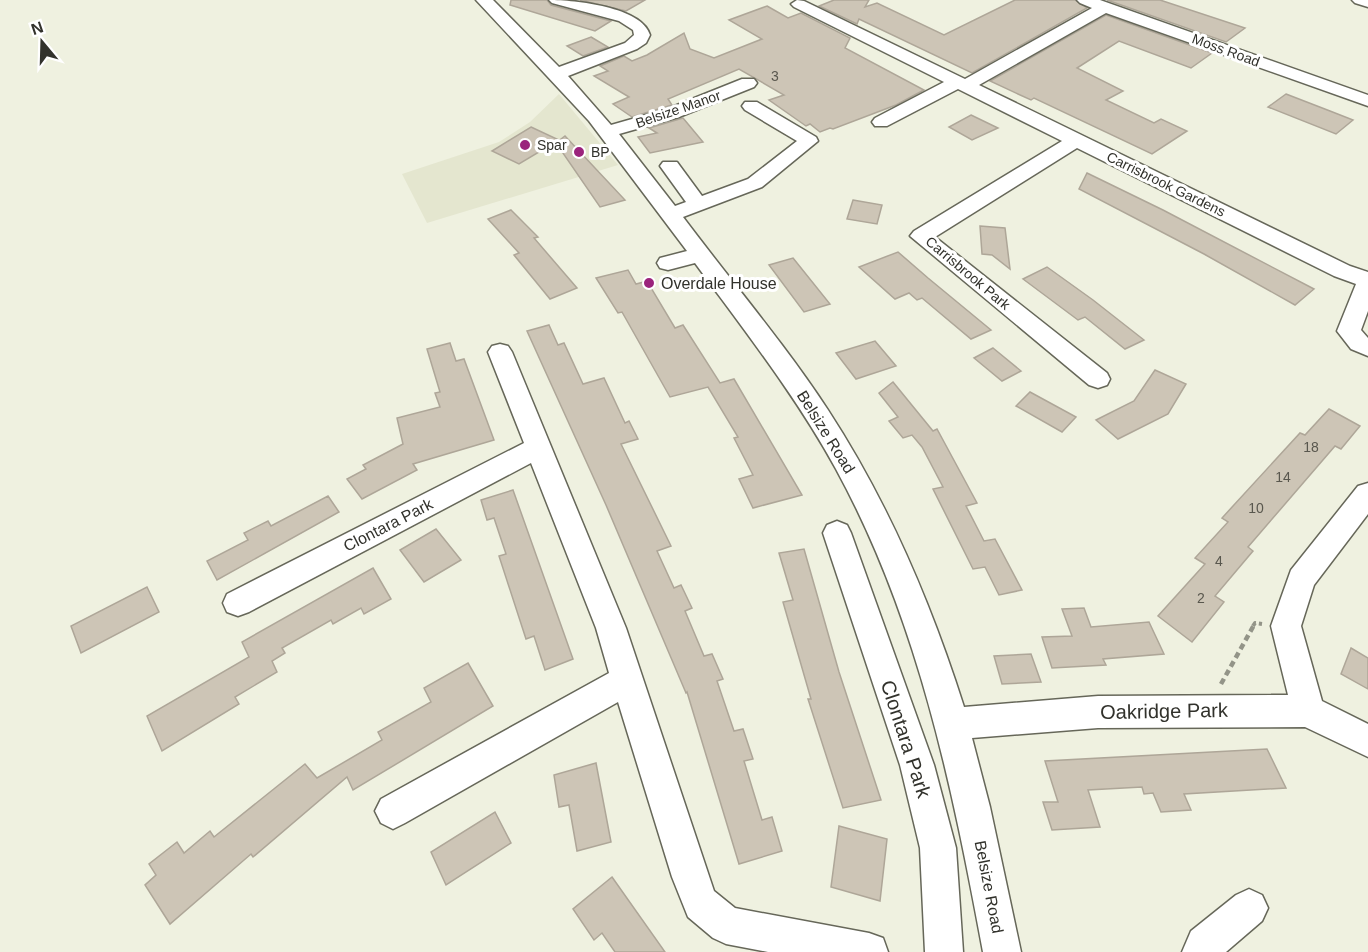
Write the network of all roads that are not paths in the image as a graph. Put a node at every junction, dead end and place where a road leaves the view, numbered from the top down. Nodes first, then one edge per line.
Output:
1 (484, 0) edge
2 (557, 0) edge
3 (1085, 0) edge
4 (1360, 0) edge
5 (1368, 2) edge
6 (799, 4) dead end
7 (1105, 7) junction
8 (557, 74) junction
9 (748, 83) dead end
10 (962, 84) junction
11 (1368, 101) edge
12 (751, 106) dead end
13 (881, 122) dead end
14 (607, 132) junction
15 (1077, 140) junction
16 (670, 166) dead end
17 (698, 204) junction
18 (670, 214) junction
19 (700, 255) junction
20 (668, 262) dead end
21 (1368, 280) edge
22 (1368, 348) edge
23 (500, 352) dead end
24 (1098, 379) dead end
25 (539, 447) junction
26 (1368, 494) edge
27 (837, 533) dead end
28 (238, 603) dead end
29 (629, 679) junction
30 (1308, 711) junction
31 (952, 723) junction
32 (1368, 741) edge
33 (393, 811) dead end
34 (1249, 908) dead end
35 (869, 952) edge
36 (944, 952) edge
37 (1002, 952) edge
38 (1201, 952) edge

1 - 8 street, Belsize Road
2 - 8 street
3 - 7 street, Moss Road
4 - 5 street
6 - 10 street, Carrisbrook Gardens
7 - 10 street
7 - 11 street, Moss Road
8 - 14 street, Belsize Road
9 - 14 street, Belsize Manor
10 - 13 street
10 - 15 street, Carrisbrook Gardens
12 - 17 street
14 - 18 street, Belsize Road
15 - 21 street, Carrisbrook Gardens
15 - 24 street, Carrisbrook Park
16 - 17 street
17 - 18 street
18 - 19 street, Belsize Road
19 - 20 street
19 - 31 street, Belsize Road
21 - 22 street
23 - 25 street
25 - 28 street, Clontara Park
25 - 29 street
26 - 30 street
27 - 36 street, Clontara Park
29 - 33 street
29 - 35 street
30 - 31 street, Oakridge Park
30 - 32 street, Oakridge Park
31 - 37 street, Belsize Road
34 - 38 street

